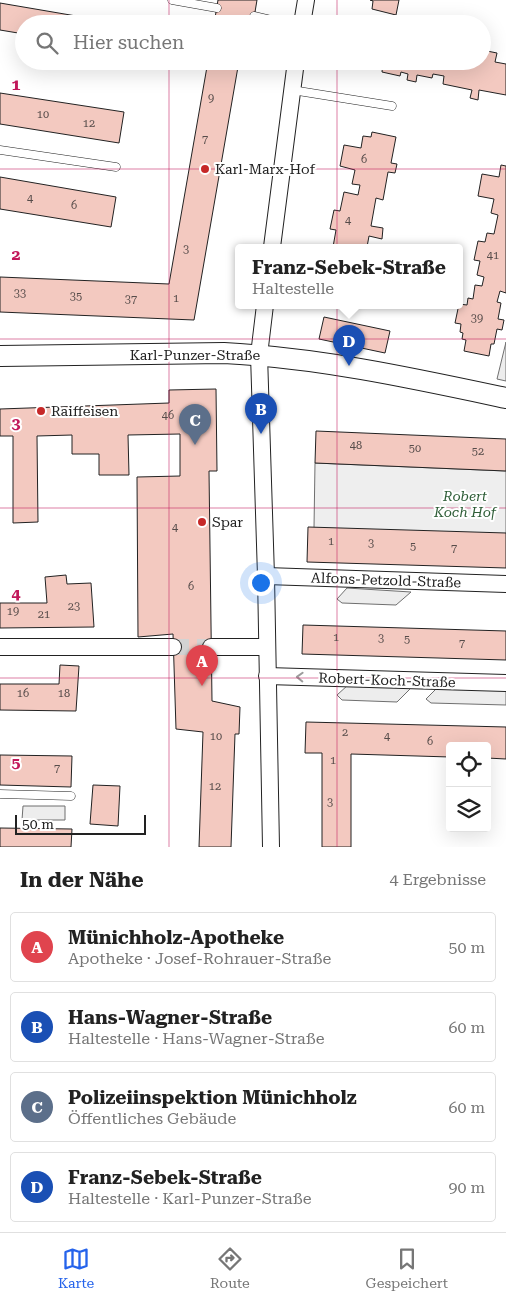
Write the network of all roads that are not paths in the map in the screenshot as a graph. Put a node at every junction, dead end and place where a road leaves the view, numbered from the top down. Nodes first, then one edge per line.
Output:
1 (172, 0) edge
2 (306, 0) edge
3 (217, 8) dead end
4 (304, 15) edge
5 (295, 70) edge
6 (292, 90) junction
7 (392, 106) dead end
8 (0, 150) edge
9 (116, 167) dead end
10 (272, 244) edge
11 (264, 309) edge
12 (258, 355) junction
13 (0, 356) edge
14 (506, 398) edge
15 (266, 576) junction
16 (506, 584) edge
17 (0, 647) edge
18 (173, 647) tunnel mouth
19 (211, 647) tunnel mouth
20 (266, 647) junction
21 (267, 676) junction
22 (506, 683) edge
23 (0, 794) edge
24 (71, 796) dead end
25 (271, 847) edge

1 - 3 lane
2 - 4 street
5 - 6 street
6 - 7 lane
6 - 10 street
8 - 9 lane
11 - 12 street
12 - 13 street, Karl-Punzer-Straße
12 - 14 street, Karl-Punzer-Straße
12 - 15 street
15 - 16 street, Alfons-Petzold-Straße
15 - 20 street
17 - 18 street
19 - 20 street
20 - 21 street
22 -> 21 street, Robert-Koch-Straße
21 - 25 street
23 - 24 lane

